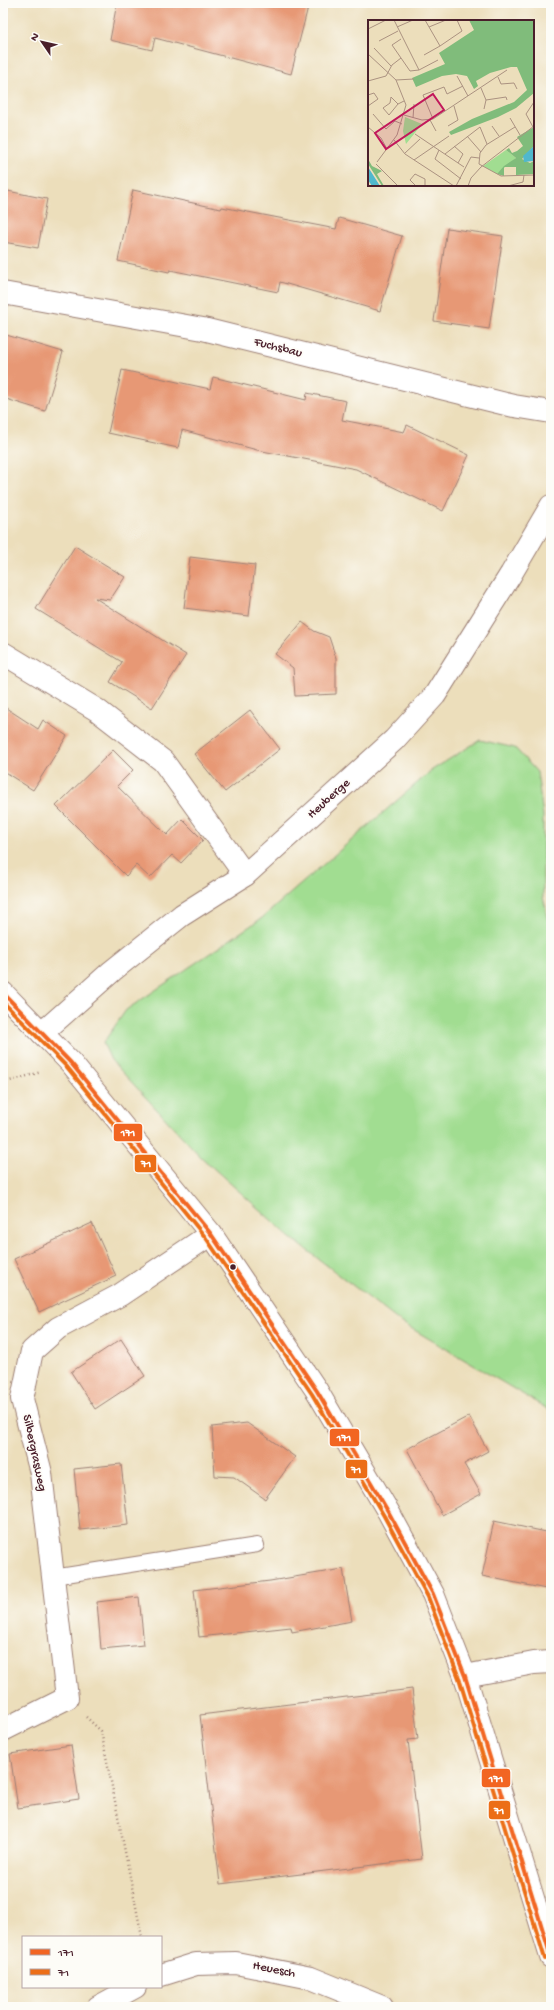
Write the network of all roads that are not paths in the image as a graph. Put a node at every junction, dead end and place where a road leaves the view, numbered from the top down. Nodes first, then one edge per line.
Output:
1 (3, 293) edge
2 (551, 412) edge
3 (551, 506) edge
4 (3, 653) edge
5 (245, 875) junction
6 (3, 993) edge
7 (42, 1033) junction
8 (211, 1234) junction
9 (257, 1545) dead end
10 (53, 1577) junction
11 (551, 1662) edge
12 (465, 1676) junction
13 (3, 1730) edge
14 (551, 1957) edge
15 (162, 1975) edge
16 (133, 1988) edge
17 (98, 2007) edge
18 (382, 2007) edge

1 - 2 street, Fuchsbau
3 - 5 street, Heuberge
4 - 5 street
5 - 7 street, Heuberge
6 - 7 street
7 - 8 street
8 - 10 street, Silbergrasweg
8 - 12 street
9 - 10 lane
10 - 13 street, Silbergrasweg
11 - 12 street
12 - 14 street
15 - 18 street, Heuesch
16 - 17 street

